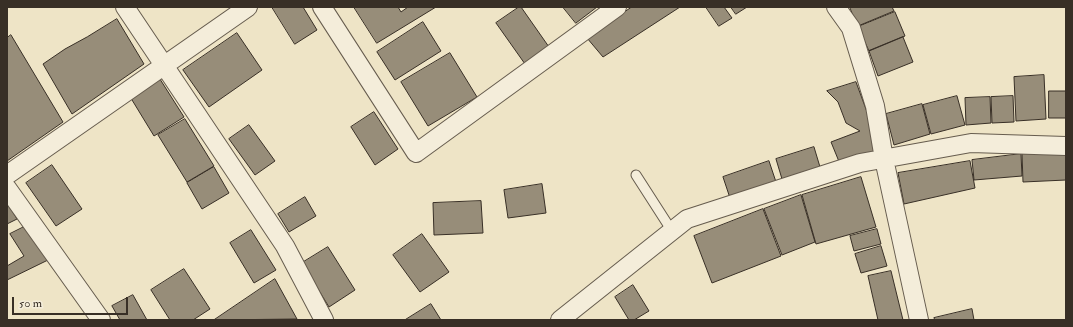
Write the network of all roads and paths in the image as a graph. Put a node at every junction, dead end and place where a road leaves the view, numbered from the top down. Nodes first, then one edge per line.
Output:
1 (125, 7) edge
2 (248, 7) edge
3 (322, 7) edge
4 (617, 7) edge
5 (836, 7) edge
6 (164, 65) junction
7 (1066, 146) edge
8 (884, 159) junction
9 (7, 175) edge
10 (636, 175) dead end
11 (7, 188) edge
12 (672, 231) junction
13 (101, 320) edge
14 (324, 320) edge
15 (560, 320) edge
16 (919, 320) edge

1 - 6 street
2 - 6 street
3 - 4 street
5 - 8 street
6 - 9 street
6 - 14 street
7 - 8 street
8 - 12 street
8 - 16 street
10 - 12 lane
11 - 13 street
12 - 15 street

